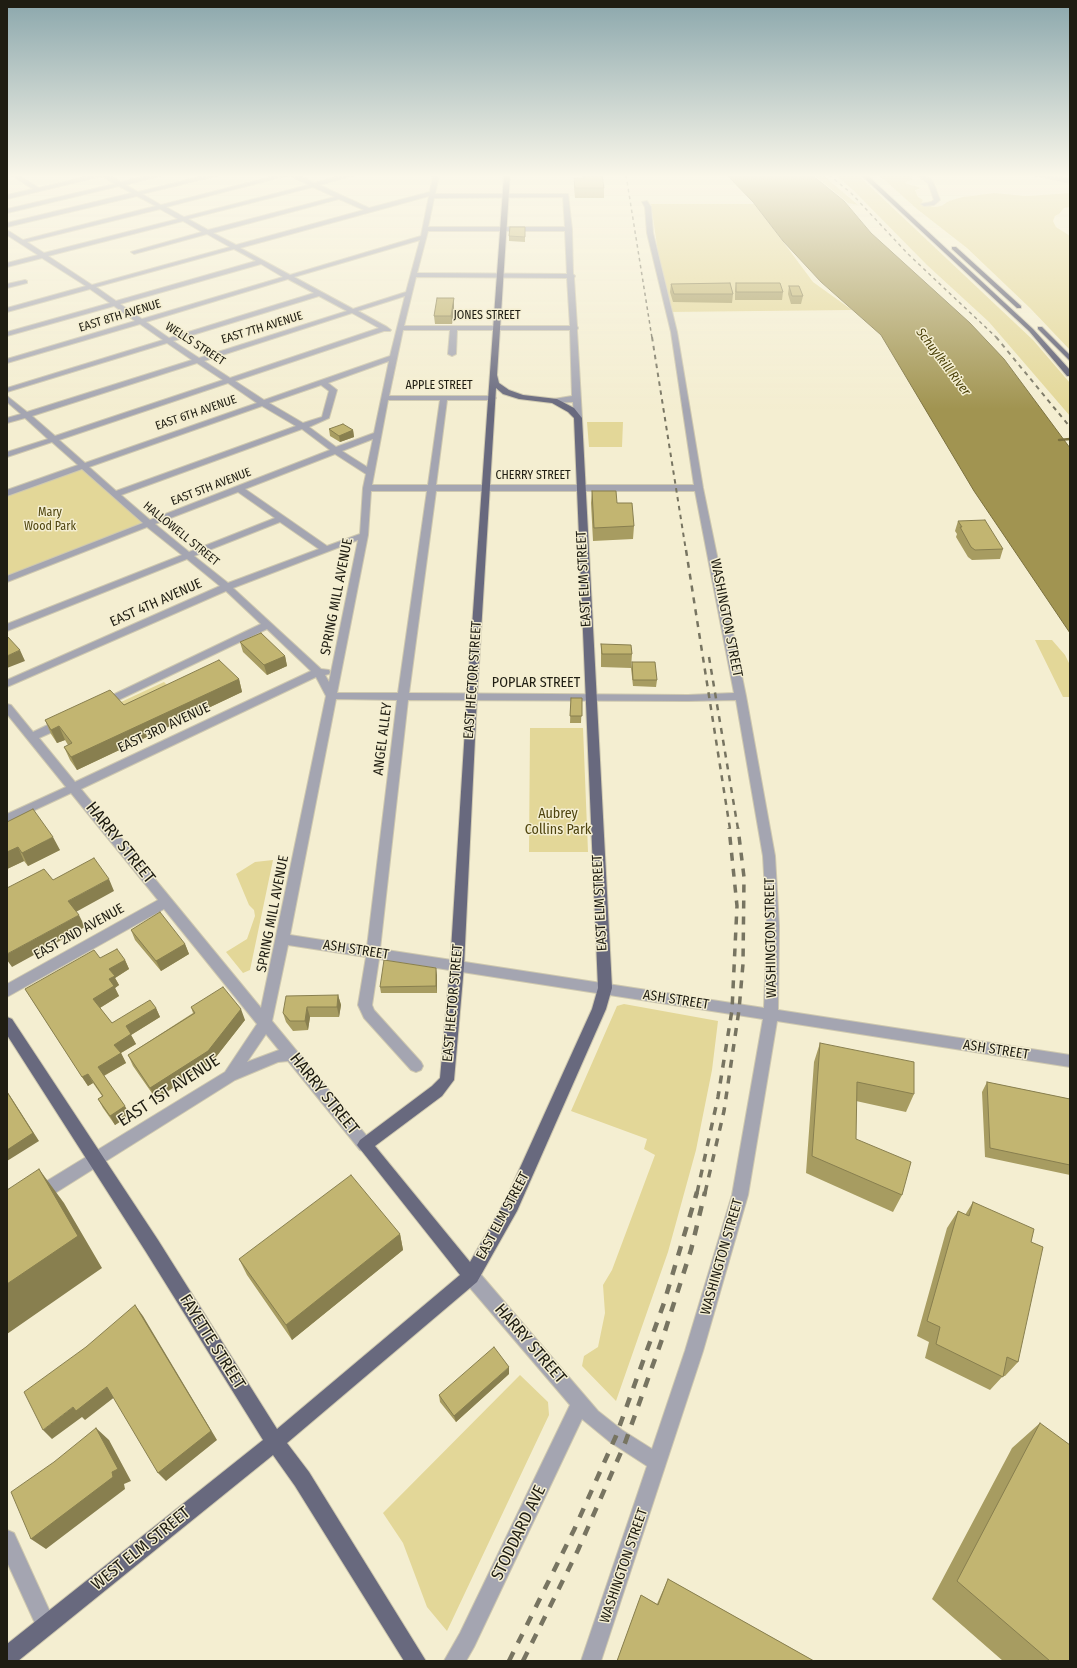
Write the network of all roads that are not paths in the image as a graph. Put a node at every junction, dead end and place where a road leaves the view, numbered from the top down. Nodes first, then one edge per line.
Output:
1 (38, 253) edge
2 (55, 253) edge
3 (213, 253) edge
4 (246, 253) edge
5 (363, 253) edge
6 (419, 253) edge
7 (501, 253) edge
8 (571, 253) edge
9 (655, 253) edge
10 (948, 253) edge
11 (960, 253) edge
12 (43, 256) junction
13 (262, 262) junction
14 (7, 265) edge
15 (413, 275) junction
16 (500, 275) junction
17 (572, 276) junction
18 (289, 277) junction
19 (25, 282) dead end
20 (7, 286) edge
21 (90, 286) junction
22 (409, 292) junction
23 (321, 293) junction
24 (114, 304) junction
25 (7, 310) edge
26 (1022, 310) dead end
27 (353, 311) junction
28 (141, 321) junction
29 (1033, 321) dead end
30 (454, 327) junction
31 (496, 327) junction
32 (386, 328) junction
33 (574, 328) junction
34 (399, 332) junction
35 (7, 334) edge
36 (169, 341) junction
37 (452, 354) dead end
38 (394, 357) junction
39 (199, 359) junction
40 (1070, 359) edge
41 (7, 361) edge
42 (493, 374) junction
43 (1070, 374) edge
44 (231, 380) junction
45 (323, 383) junction
46 (7, 390) edge
47 (577, 393) junction
48 (515, 395) junction
49 (7, 398) edge
50 (385, 398) junction
51 (444, 398) junction
52 (492, 398) junction
53 (554, 401) junction
54 (263, 403) junction
55 (24, 416) junction
56 (578, 418) junction
57 (7, 421) edge
58 (304, 427) junction
59 (378, 434) junction
60 (54, 440) junction
61 (336, 452) junction
62 (7, 456) edge
63 (82, 466) junction
64 (370, 473) junction
65 (368, 488) junction
66 (432, 488) junction
67 (486, 488) junction
68 (580, 488) junction
69 (699, 488) junction
70 (240, 489) junction
71 (7, 493) edge
72 (115, 494) junction
73 (280, 519) junction
74 (149, 524) junction
75 (364, 535) junction
76 (324, 549) junction
77 (188, 556) junction
78 (7, 579) edge
79 (227, 586) junction
80 (268, 625) junction
81 (7, 628) edge
82 (336, 671) junction
83 (318, 672) junction
84 (7, 684) edge
85 (331, 696) junction
86 (741, 696) junction
87 (403, 697) junction
88 (472, 697) junction
89 (590, 697) junction
90 (7, 707) edge
91 (92, 708) edge
92 (71, 718) edge
93 (32, 737) junction
94 (74, 787) junction
95 (7, 819) edge
96 (167, 901) junction
97 (282, 939) junction
98 (373, 953) junction
99 (457, 966) junction
100 (605, 988) junction
101 (7, 991) edge
102 (771, 1016) junction
103 (7, 1023) edge
104 (265, 1024) junction
105 (291, 1055) junction
106 (1070, 1061) edge
107 (416, 1066) dead end
108 (230, 1076) junction
109 (365, 1145) junction
110 (96, 1158) junction
111 (25, 1203) edge
112 (471, 1276) junction
113 (581, 1403) junction
114 (275, 1442) junction
115 (658, 1463) junction
116 (7, 1540) edge
117 (46, 1624) junction
118 (412, 1655) edge
119 (7, 1657) edge
120 (454, 1661) edge
121 (591, 1661) edge

1 - 12 street, WELLS STREET
2 - 12 street
3 - 21 street
4 - 13 street
5 - 18 street, EAST 8TH AVENUE
6 - 15 street, SPRING MILL AVENUE
7 - 16 main road, EAST HECTOR STREET
8 - 17 street, EAST ELM STREET
9 - 69 street, WASHINGTON STREET
10 - 43 highway
11 - 26 highway
12 - 14 street
12 - 21 street, WELLS STREET
13 - 18 street
13 - 24 street
15 - 16 street
15 - 22 street, SPRING MILL AVENUE
16 - 17 street
16 - 31 main road, EAST HECTOR STREET
17 - 33 street, EAST ELM STREET
18 - 23 street
18 - 28 street, EAST 8TH AVENUE
19 - 20 street
21 - 24 street, WELLS STREET
21 - 25 street
22 - 27 street, EAST 7TH AVENUE
22 - 34 street, SPRING MILL AVENUE
23 - 27 street
23 - 36 street
24 - 28 street, WELLS STREET
24 - 35 street
27 - 32 street
27 - 39 street, EAST 7TH AVENUE
28 - 36 street, WELLS STREET
28 - 41 street, EAST 8TH AVENUE
29 - 40 highway
30 - 31 street, JONES STREET
30 - 34 street, JONES STREET
30 - 37 street
31 - 33 street, JONES STREET
31 - 42 main road, EAST HECTOR STREET
32 - 34 street
32 - 44 street
33 - 47 street, EAST ELM STREET
34 - 38 street, SPRING MILL AVENUE
36 - 39 street, WELLS STREET
36 - 46 street
38 - 45 street, EAST 6TH AVENUE
38 - 50 street, SPRING MILL AVENUE
39 - 44 street, WELLS STREET
39 - 55 street, EAST 7TH AVENUE
42 - 48 main road
42 - 52 main road, EAST HECTOR STREET
44 - 54 street, WELLS STREET
44 - 60 street
45 - 54 street, EAST 6TH AVENUE
45 - 58 street
47 - 53 street
47 - 56 street, EAST ELM STREET
48 - 52 main road
48 - 53 main road
49 - 55 street, HALLOWELL STREET
50 - 51 street, APPLE STREET
50 - 59 street, SPRING MILL AVENUE
51 - 52 street, APPLE STREET
51 - 66 street, ANGEL ALLEY
52 - 67 main road, EAST HECTOR STREET
53 - 56 main road
54 - 58 street, WELLS STREET
54 - 63 street, EAST 6TH AVENUE
55 - 57 street, EAST 7TH AVENUE
55 - 60 street, HALLOWELL STREET
56 - 68 main road, EAST ELM STREET
58 - 61 street, WELLS STREET
58 - 72 street
59 - 61 street, EAST 5TH AVENUE
59 - 64 street, SPRING MILL AVENUE
60 - 62 street
60 - 63 street, HALLOWELL STREET
61 - 64 street, WELLS STREET
61 - 70 street, EAST 5TH AVENUE
63 - 71 street, EAST 6TH AVENUE
63 - 72 street, HALLOWELL STREET
64 - 65 street, SPRING MILL AVENUE
65 - 66 street, CHERRY STREET
65 - 75 street, SPRING MILL AVENUE
66 - 67 street, CHERRY STREET
66 - 87 street, ANGEL ALLEY
67 - 68 street, CHERRY STREET
67 - 88 main road, EAST HECTOR STREET
68 - 69 street, CHERRY STREET
68 - 89 main road, EAST ELM STREET
69 - 86 street, WASHINGTON STREET
70 - 73 street
70 - 74 street, EAST 5TH AVENUE
72 - 74 street, HALLOWELL STREET
73 - 76 street
73 - 77 street
74 - 77 street, HALLOWELL STREET
74 - 78 street, EAST 5TH AVENUE
75 - 76 street, EAST 4TH AVENUE
75 - 82 street, SPRING MILL AVENUE
76 - 79 street, EAST 4TH AVENUE
77 - 79 street, HALLOWELL STREET
77 - 81 street
79 - 80 street, HALLOWELL STREET
79 - 84 street, EAST 4TH AVENUE
80 - 83 street, HALLOWELL STREET
80 - 91 street
82 - 83 street, EAST 3RD AVENUE
82 - 85 street, SPRING MILL AVENUE
83 - 85 street, HALLOWELL STREET
83 - 94 street, EAST 3RD AVENUE
85 - 87 street, POPLAR STREET
85 - 97 street, SPRING MILL AVENUE
86 - 89 street, POPLAR STREET
86 - 102 street, WASHINGTON STREET
87 - 88 street, POPLAR STREET
87 - 98 street, ANGEL ALLEY
88 - 89 street, POPLAR STREET
88 - 99 main road, EAST HECTOR STREET
89 - 100 main road, EAST ELM STREET
90 - 93 street, HARRY STREET
92 - 93 street
93 - 94 street, HARRY STREET
94 - 95 street, EAST 3RD AVENUE
94 - 96 street, HARRY STREET
96 - 101 street, EAST 2ND AVENUE
96 - 104 street, HARRY STREET
97 - 98 street, ASH STREET
97 - 104 street, SPRING MILL AVENUE
98 - 99 street, ASH STREET
98 - 107 street, ANGEL ALLEY
99 - 100 street, ASH STREET
99 - 109 main road, EAST HECTOR STREET
100 - 102 street, ASH STREET
100 - 112 main road, EAST ELM STREET
102 - 106 street, ASH STREET
102 - 115 street, WASHINGTON STREET
103 - 110 main road, FAYETTE STREET
104 - 105 street, HARRY STREET
104 - 108 street, EAST 1ST AVENUE
105 - 108 street
105 - 109 street, HARRY STREET
108 - 110 street, EAST 1ST AVENUE
109 - 112 main road, HARRY STREET
110 - 111 street, EAST 1ST AVENUE
110 - 114 main road, FAYETTE STREET
112 - 113 street, HARRY STREET
112 - 114 main road, EAST ELM STREET
113 - 115 street, HARRY STREET
113 - 120 street, STODDARD AVE
114 - 117 main road, WEST ELM STREET
114 - 118 main road, FAYETTE STREET
115 - 121 street, WASHINGTON STREET
116 - 117 street
117 - 119 main road, WEST ELM STREET

